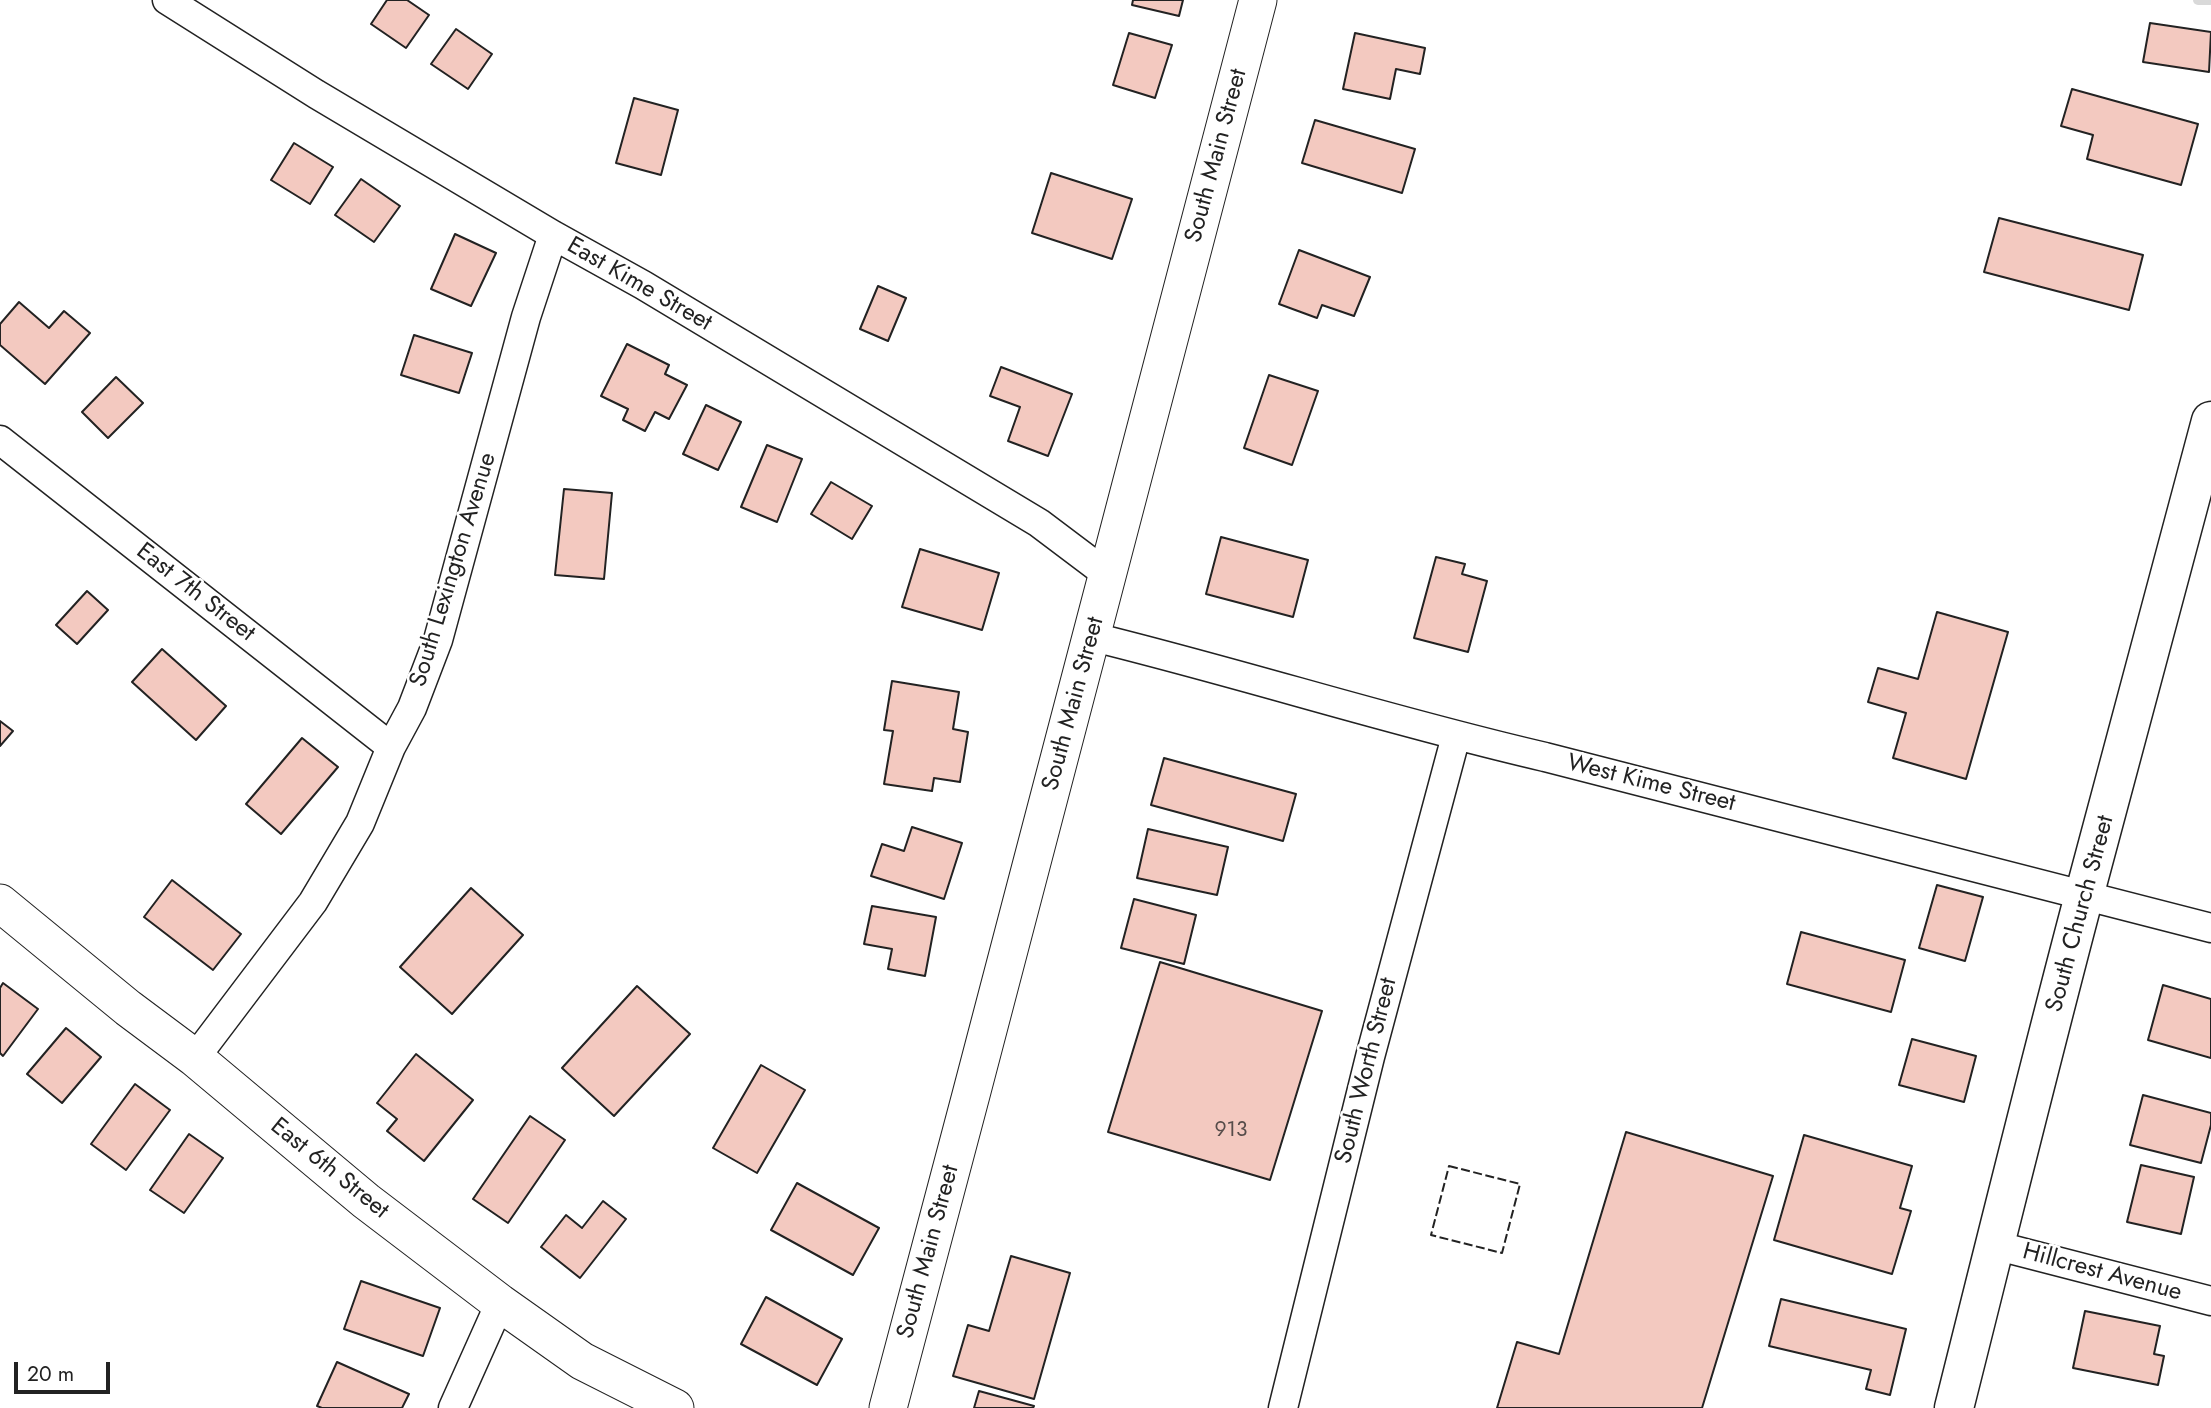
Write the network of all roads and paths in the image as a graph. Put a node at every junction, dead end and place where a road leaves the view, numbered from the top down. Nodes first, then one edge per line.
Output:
1 (167, 0) edge
2 (1258, 0) edge
3 (553, 235) junction
4 (2211, 421) edge
5 (0, 440) edge
6 (1108, 575) junction
7 (1093, 637) junction
8 (1456, 736) junction
9 (391, 747) junction
10 (2084, 896) junction
11 (2, 909) edge
12 (2211, 928) edge
13 (195, 1058) junction
14 (1994, 1245) junction
15 (2211, 1301) edge
16 (500, 1303) junction
17 (453, 1408) edge
18 (676, 1408) edge
19 (888, 1408) edge
20 (1283, 1408) edge
21 (1954, 1408) edge

1 - 3 street, East Kime Street
2 - 6 street, South Main Street
3 - 6 street, East Kime Street
3 - 9 street, South Lexington Avenue
4 - 10 main road, South Church Street
5 - 9 street, East 7th Street
6 - 7 street, South Main Street
7 - 8 street, West Kime Street
7 - 19 street, South Main Street
8 - 10 street, West Kime Street
8 - 20 street, South Worth Street
9 - 13 street, South Lexington Avenue
10 - 12 street, West Kime Street
10 - 14 main road, South Church Street
11 - 13 street, East 6th Street
13 - 16 street, East 6th Street
14 - 15 street, Hillcrest Avenue
14 - 21 main road, South Church Street
16 - 17 street
16 - 18 street, East 6th Street

